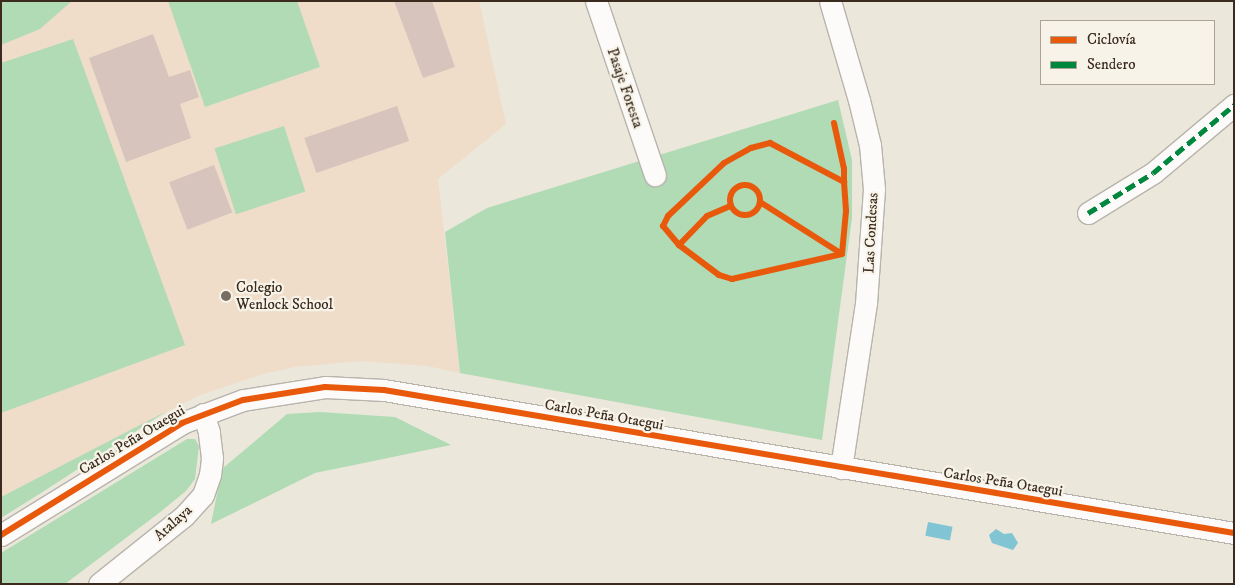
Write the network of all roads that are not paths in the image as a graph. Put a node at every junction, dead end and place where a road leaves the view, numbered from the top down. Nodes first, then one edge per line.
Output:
1 (596, 1) edge
2 (830, 1) edge
3 (1234, 104) edge
4 (655, 175) dead end
5 (1088, 213) dead end
6 (202, 414) junction
7 (841, 468) junction
8 (1234, 533) edge
9 (1, 535) edge
10 (99, 584) edge

1 - 4 street, Pasaje Foresta
2 - 7 street, Las Condesas
3 - 5 street
6 - 7 street, Carlos Peña Otaegui
6 - 9 street, Carlos Peña Otaegui
6 - 10 street, Atalaya
7 - 8 street, Carlos Peña Otaegui

